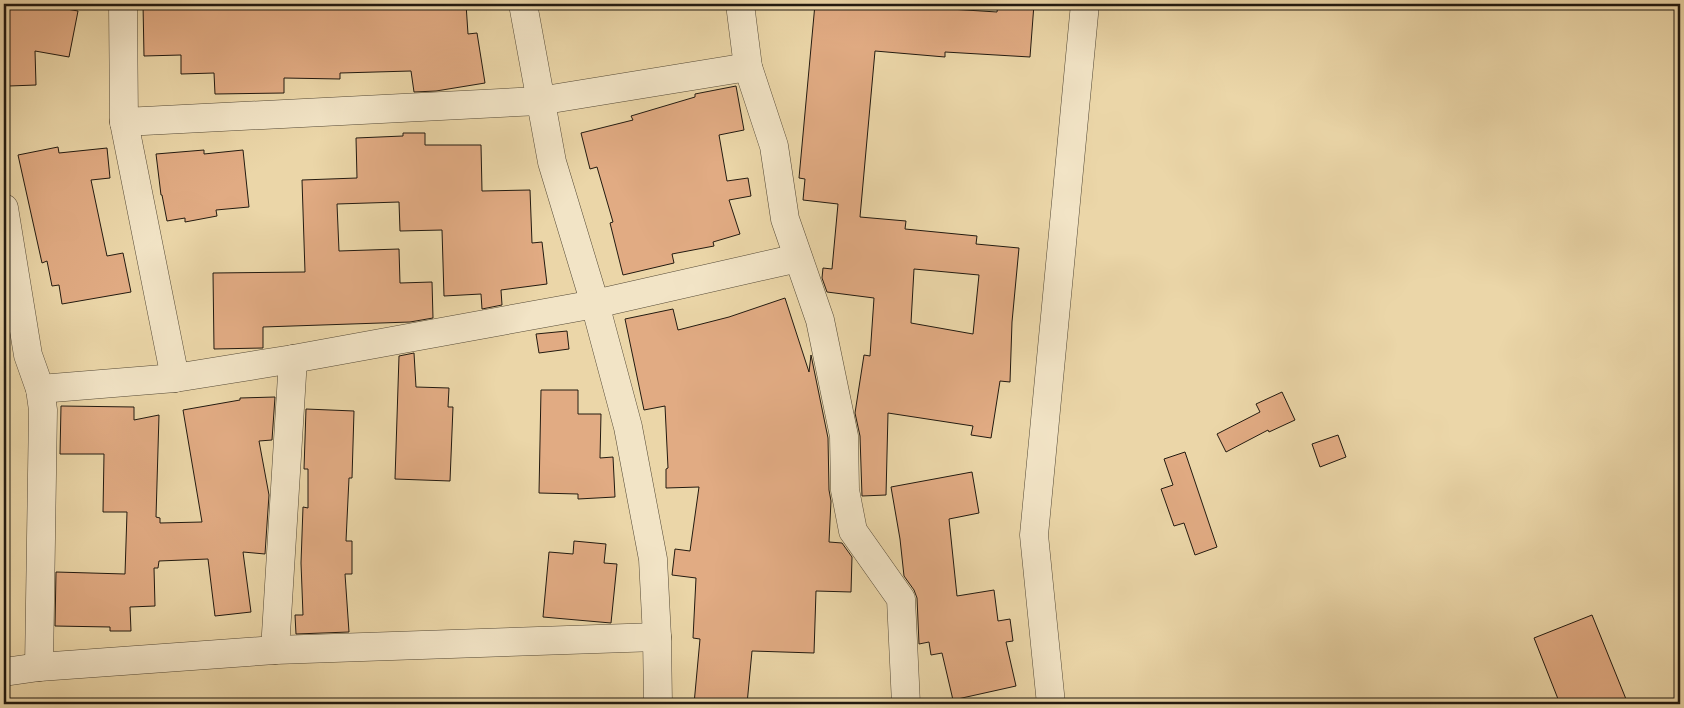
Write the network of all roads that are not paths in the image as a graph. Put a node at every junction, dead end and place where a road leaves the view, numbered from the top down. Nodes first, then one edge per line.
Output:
1 (123, 4) edge
2 (523, 4) edge
3 (740, 4) edge
4 (1085, 4) edge
5 (748, 66) junction
6 (539, 101) junction
7 (124, 122) junction
8 (4, 208) edge
9 (798, 258) junction
10 (595, 304) junction
11 (293, 359) junction
12 (175, 378) junction
13 (40, 389) junction
14 (657, 637) junction
15 (275, 650) junction
16 (39, 667) junction
17 (4, 672) edge
18 (658, 704) edge
19 (906, 704) edge
20 (1051, 704) edge

1 - 7 street
2 - 6 street
3 - 5 street
4 - 20 street
5 - 6 street
5 - 9 street
6 - 7 street
6 - 10 street
7 - 12 street
8 - 13 street
9 - 10 street
9 - 19 street
10 - 11 street
10 - 14 street
11 - 12 street
11 - 15 street
12 - 13 street
13 - 16 street
14 - 15 street
14 - 18 street
15 - 16 street
16 - 17 street

